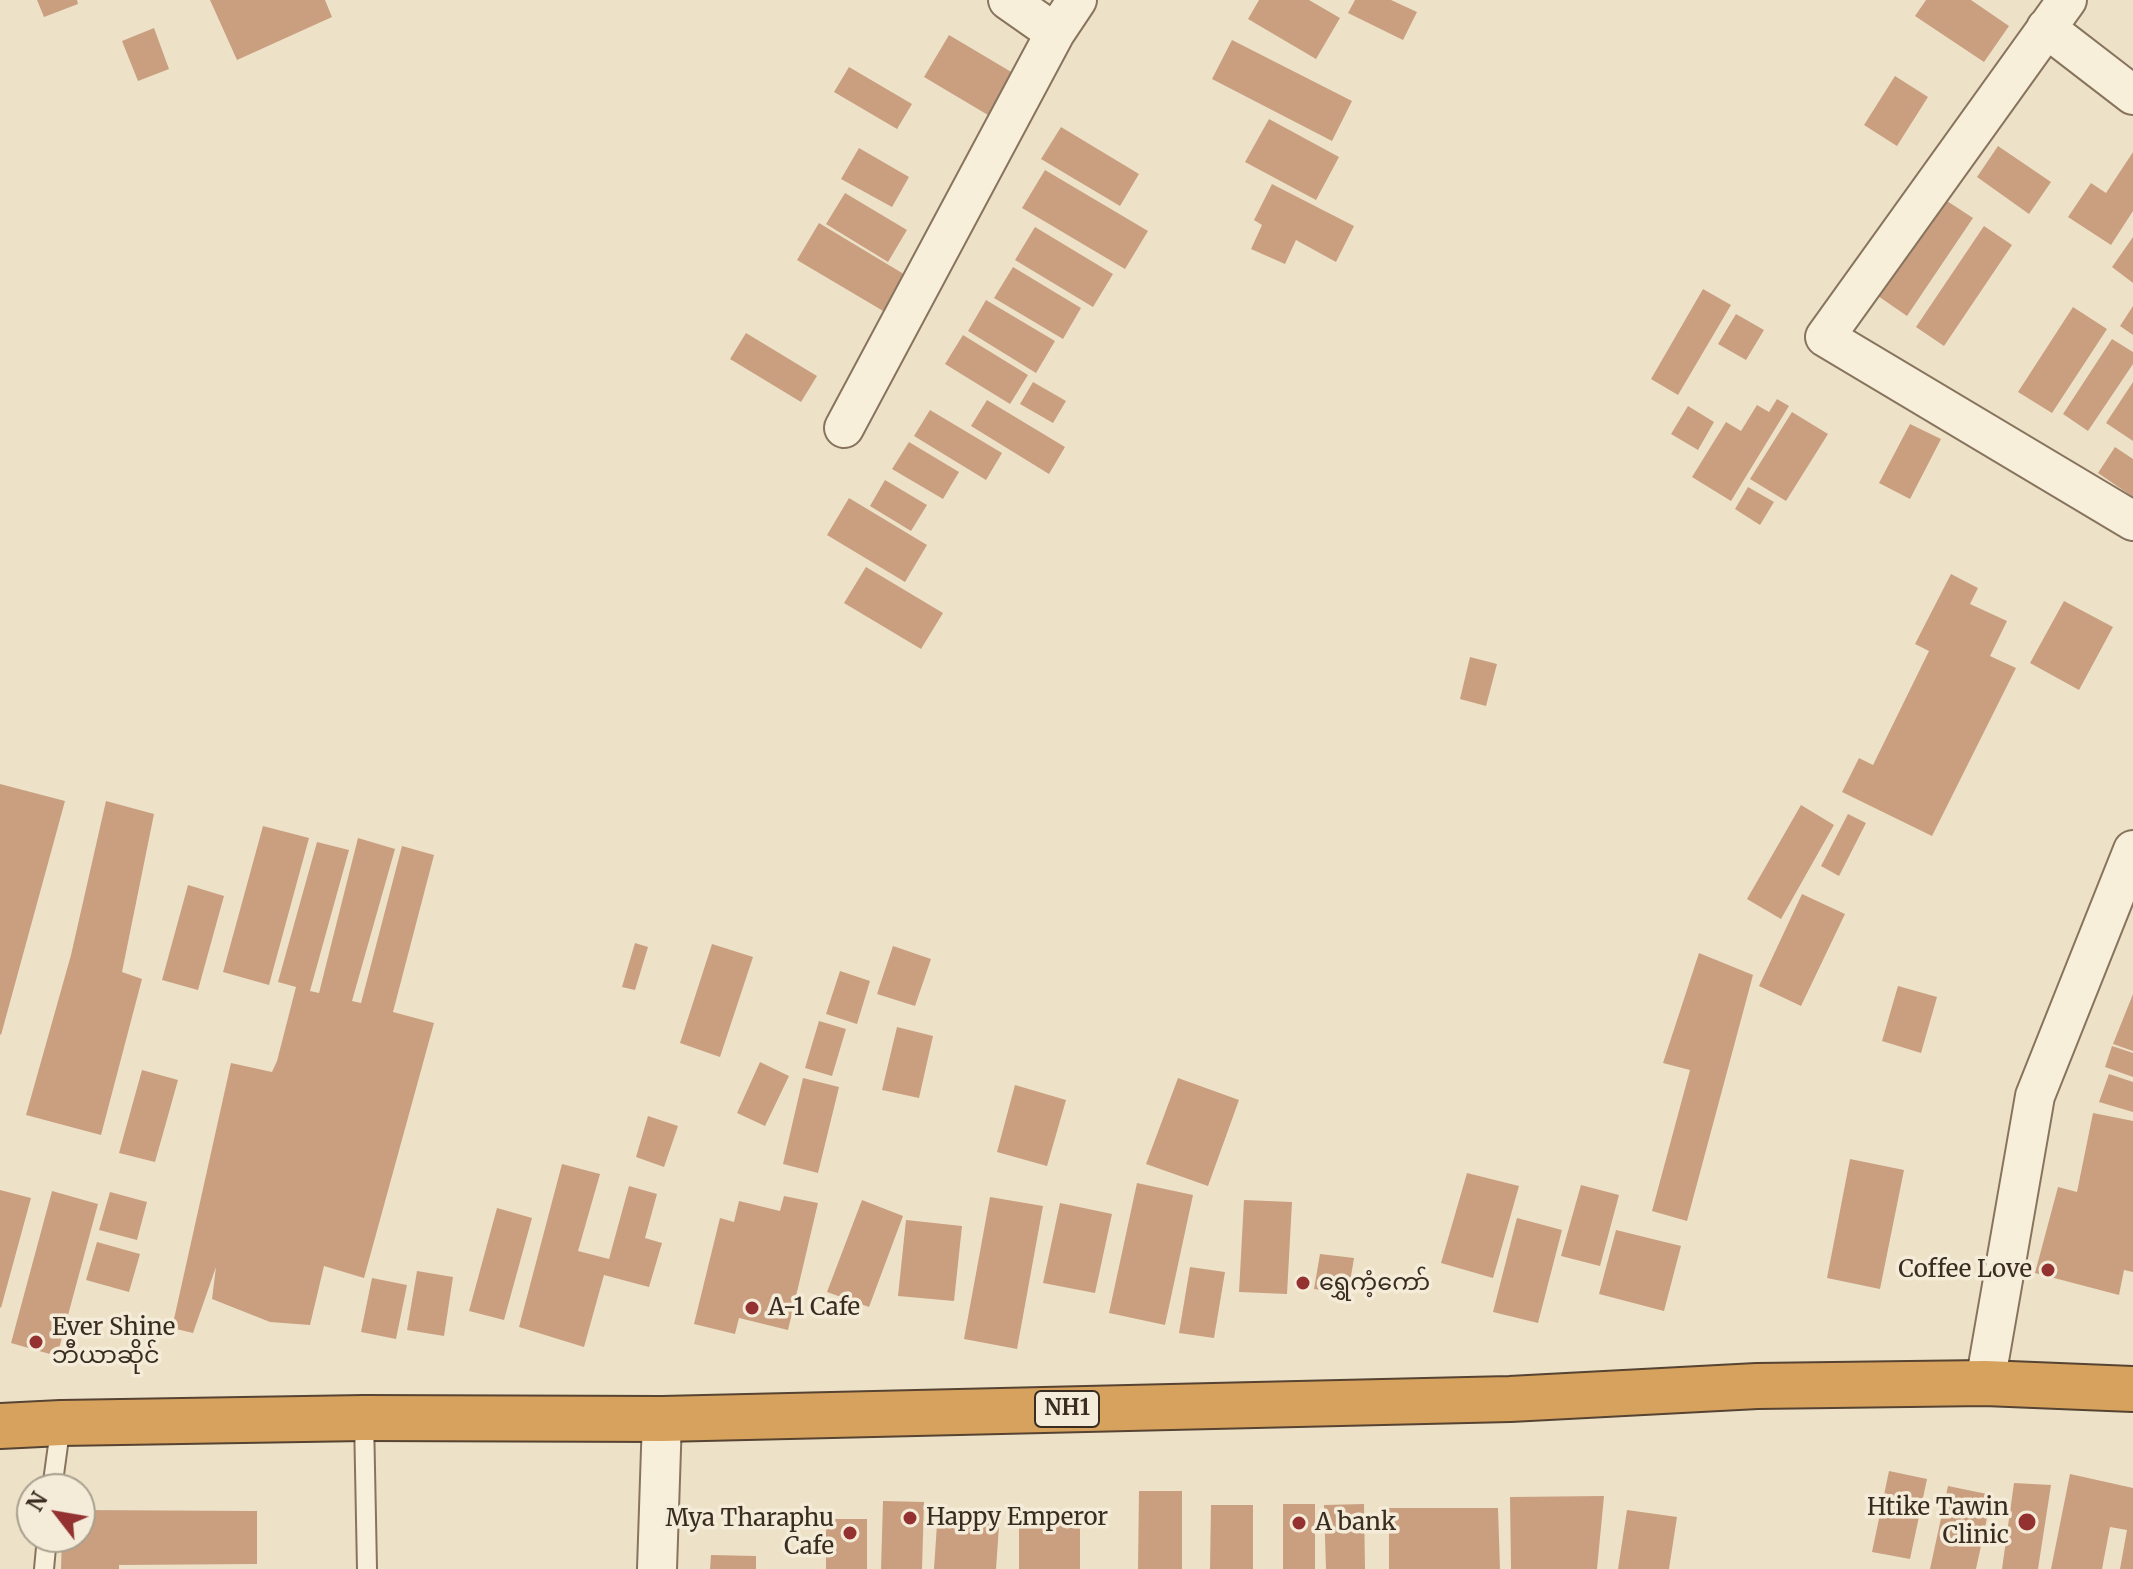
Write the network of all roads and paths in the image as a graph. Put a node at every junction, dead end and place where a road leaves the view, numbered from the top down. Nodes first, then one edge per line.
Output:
1 (1008, 0) edge
2 (1077, 0) edge
3 (2056, 14) edge
4 (1055, 33) junction
5 (2133, 95) edge
6 (844, 428) dead end
7 (2133, 521) edge
8 (2133, 850) edge
9 (1985, 1383) junction
10 (2133, 1389) edge
11 (364, 1418) junction
12 (662, 1419) junction
13 (61, 1423) junction
14 (0, 1426) edge
15 (54, 1473) edge
16 (367, 1569) edge
17 (657, 1569) edge

1 - 4 street
2 - 4 street
3 - 5 street
3 - 7 street
4 - 6 street
8 - 9 street
9 - 10 highway, NH1
9 - 12 highway, NH1
11 - 12 highway, NH1
11 - 13 highway, NH1
11 - 16 lane
12 - 17 street
13 - 14 highway, NH1
13 - 15 lane

